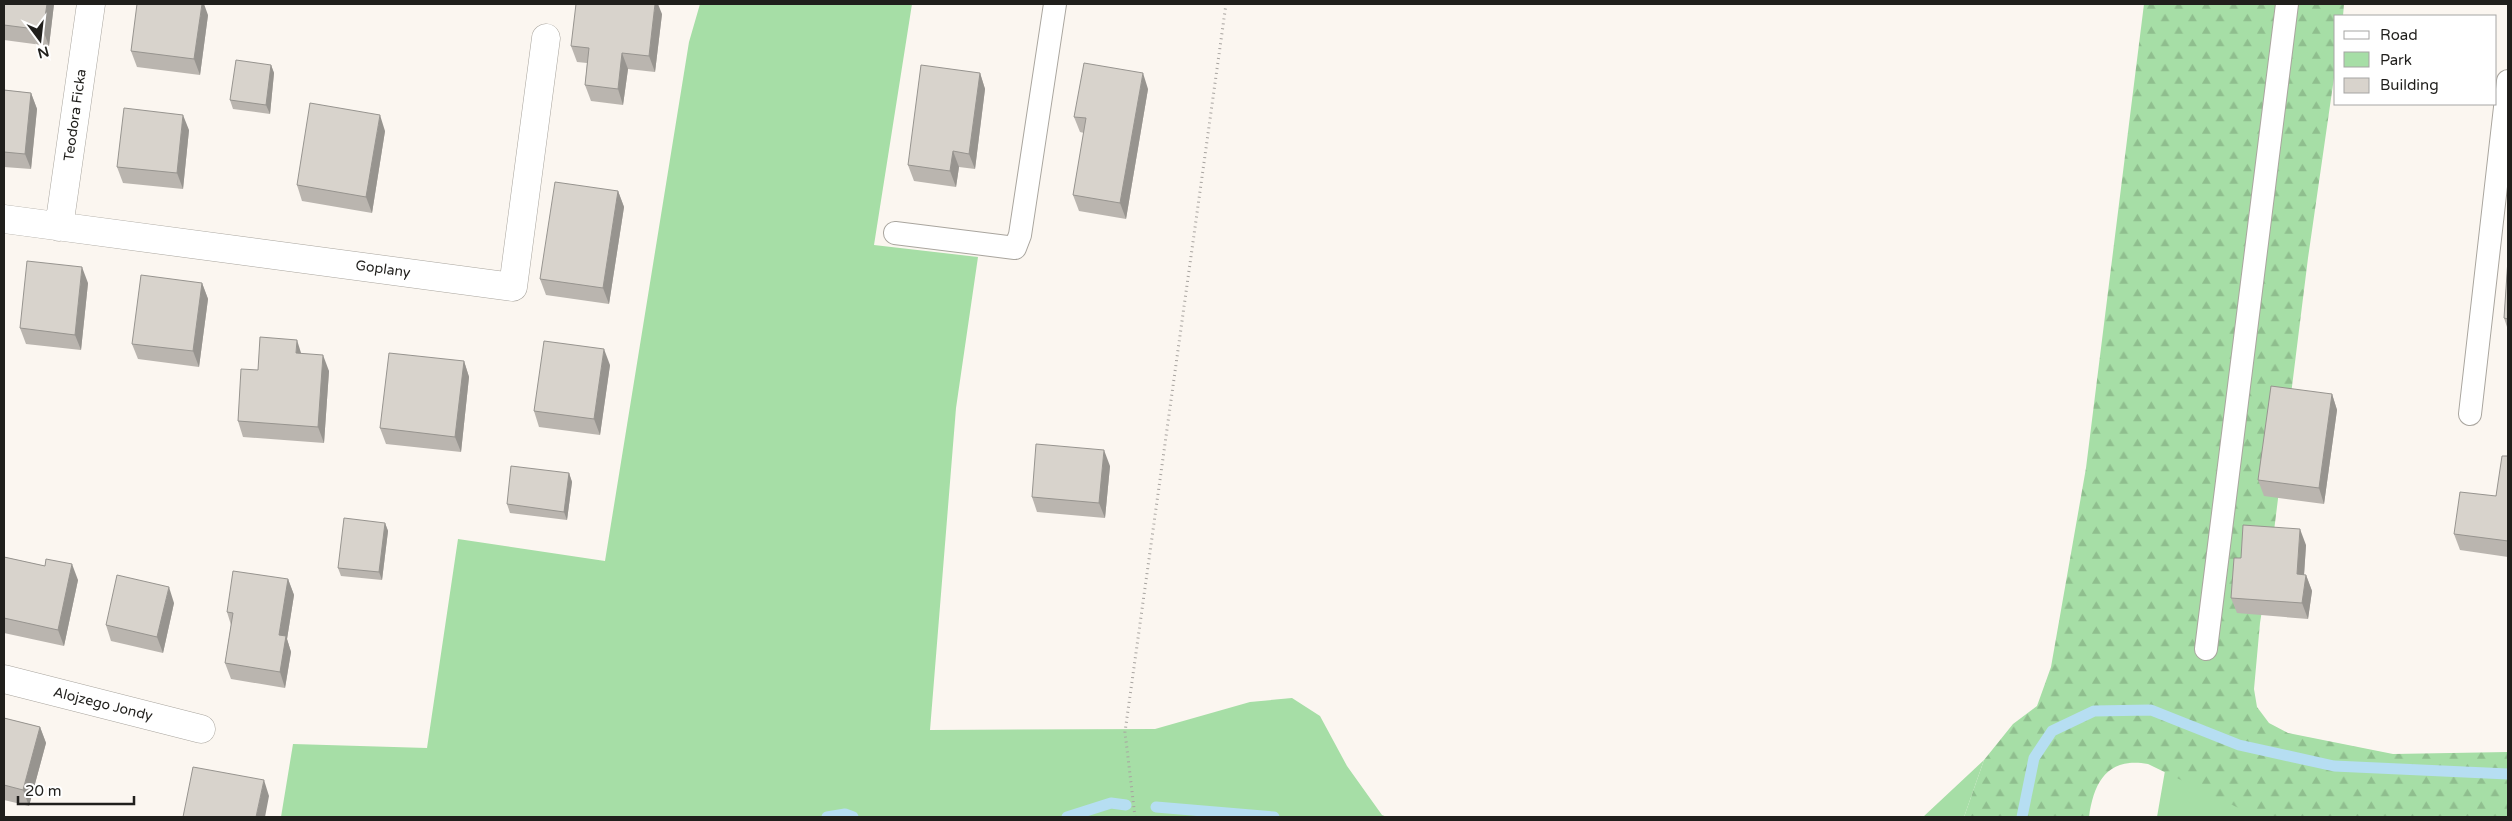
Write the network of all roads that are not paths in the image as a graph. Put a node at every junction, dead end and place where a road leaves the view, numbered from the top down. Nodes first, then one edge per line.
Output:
1 (91, 4) edge
2 (1055, 4) edge
3 (2288, 4) edge
4 (546, 38) dead end
5 (2508, 80) edge
6 (4, 219) edge
7 (58, 227) junction
8 (895, 233) dead end
9 (2470, 414) dead end
10 (2206, 649) dead end
11 (4, 679) edge
12 (201, 729) dead end

1 - 7 street, Teodora Ficka
2 - 8 lane
3 - 10 lane
4 - 7 street, Goplany
5 - 9 lane
6 - 7 street, Goplany
11 - 12 street, Alojzego Jondy

